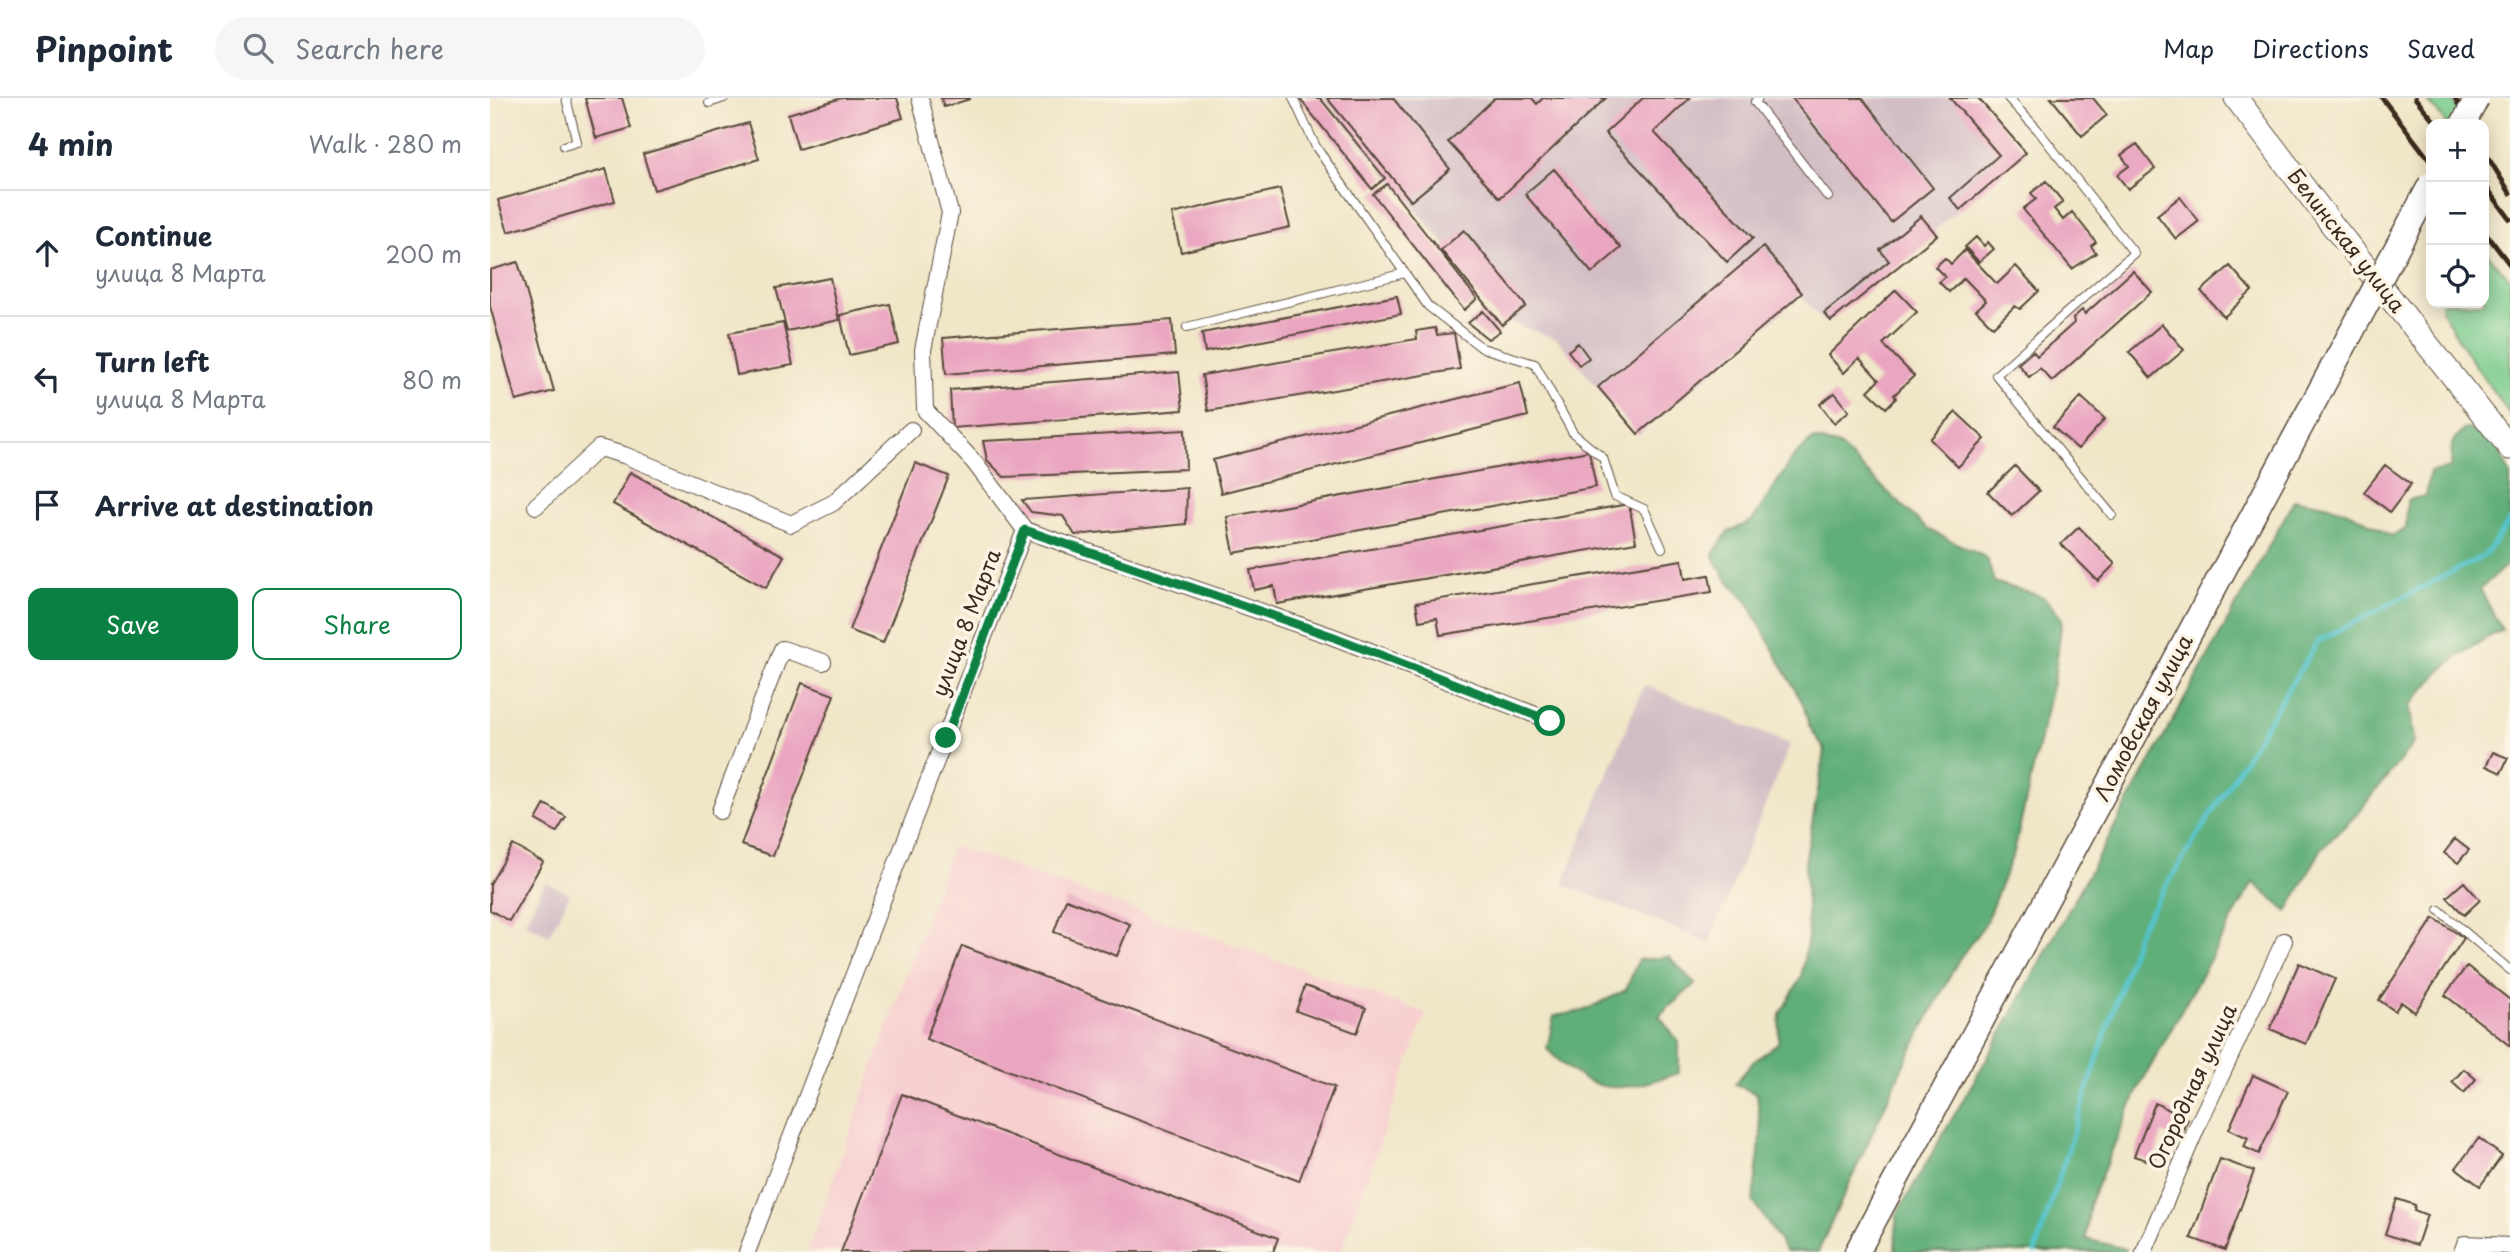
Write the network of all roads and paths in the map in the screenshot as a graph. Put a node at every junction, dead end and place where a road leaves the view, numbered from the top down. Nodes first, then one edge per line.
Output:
1 (566, 98) edge
2 (724, 98) edge
3 (920, 98) edge
4 (1293, 98) edge
5 (1758, 98) edge
6 (2008, 98) edge
7 (2236, 98) edge
8 (2477, 98) edge
9 (709, 103) dead end
10 (2466, 119) edge
11 (564, 146) dead end
12 (2426, 193) edge
13 (1828, 197) dead end
14 (1405, 273) junction
15 (1187, 327) dead end
16 (911, 430) dead end
17 (2510, 448) edge
18 (536, 506) dead end
19 (2112, 515) dead end
20 (1025, 530) junction
21 (1662, 548) dead end
22 (823, 662) dead end
23 (1550, 721) dead end
24 (720, 811) dead end
25 (2439, 910) dead end
26 (2284, 941) dead end
27 (2510, 970) edge
28 (2510, 1246) edge
29 (747, 1252) edge
30 (1857, 1252) edge
31 (2144, 1252) edge
32 (2462, 1252) edge

1 - 11 lane
2 - 9 lane
3 - 20 street
4 - 14 lane
5 - 13 lane
6 - 19 lane
7 - 17 main road, Белинская улица
8 - 10 main road, bridge
12 - 30 main road, Ломовская улица, bridge
14 - 15 lane
14 - 21 lane
16 - 18 street
20 - 23 street, улица 8 Марта
20 - 29 street, улица 8 Марта
22 - 24 street
25 - 27 lane
26 - 31 street, Огородная улица
28 - 32 street

